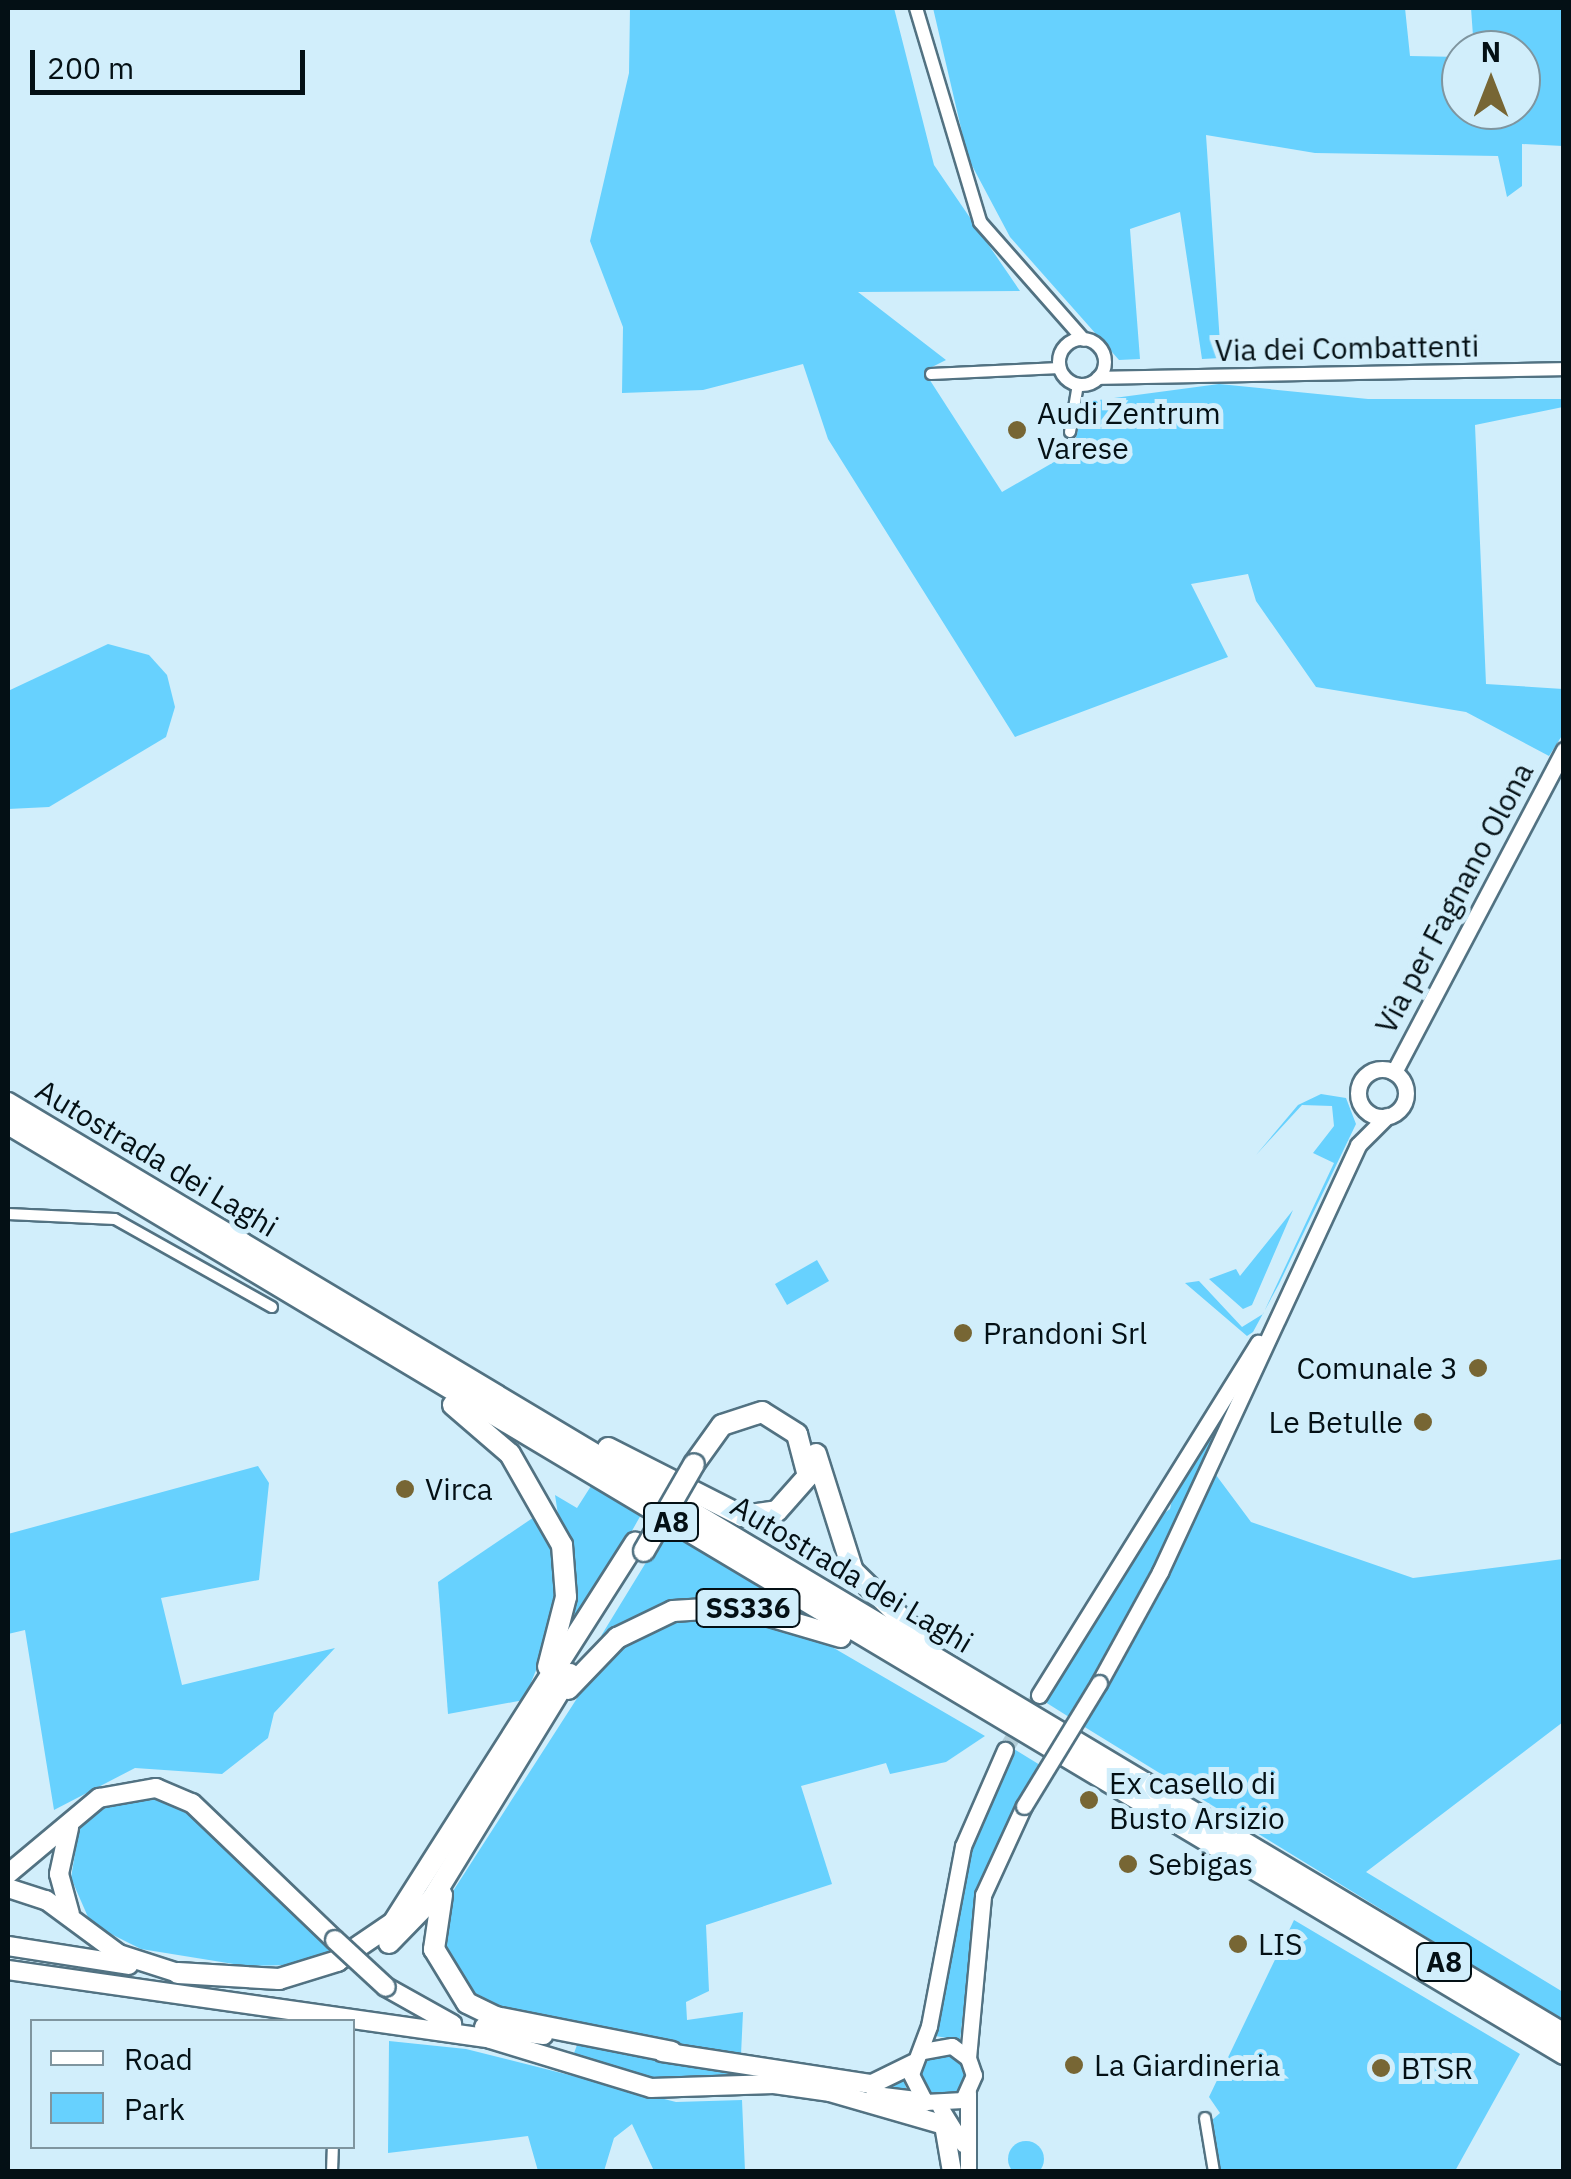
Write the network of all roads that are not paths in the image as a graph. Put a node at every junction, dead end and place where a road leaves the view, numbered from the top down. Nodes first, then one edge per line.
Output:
1 (916, 8) edge
2 (1061, 318) junction
3 (1084, 340) junction
4 (1064, 349) junction
5 (1104, 358) junction
6 (1060, 368) junction
7 (1564, 369) edge
8 (932, 374) dead end
9 (1131, 374) junction
10 (1098, 378) junction
11 (1078, 384) junction
12 (1070, 432) dead end
13 (1564, 750) edge
14 (1394, 1072) junction
15 (8, 1103) edge
16 (1362, 1105) junction
17 (1387, 1116) junction
18 (8, 1124) edge
19 (1358, 1145) junction
20 (8, 1214) edge
21 (1286, 1297) junction
22 (272, 1307) dead end
23 (368, 1339) junction
24 (504, 1400) junction
25 (690, 1462) junction
26 (640, 1547) junction
27 (978, 1695) junction
28 (1039, 1695) tunnel mouth
29 (545, 1718) junction
30 (1006, 1750) tunnel mouth
31 (504, 1756) junction
32 (69, 1828) junction
33 (456, 1861) junction
34 (8, 1874) edge
35 (8, 1888) edge
36 (71, 1916) junction
37 (8, 1946) edge
38 (8, 1959) edge
39 (8, 1970) edge
40 (178, 1973) junction
41 (204, 1991) joint
42 (350, 2019) edge
43 (355, 2020) edge
44 (445, 2022) junction
45 (1564, 2034) edge
46 (490, 2039) junction
47 (672, 2052) junction
48 (1564, 2054) edge
49 (918, 2058) junction
50 (968, 2058) junction
51 (830, 2092) junction
52 (968, 2094) junction
53 (933, 2105) junction
54 (1205, 2118) dead end
55 (952, 2172) edge
56 (960, 2172) edge
57 (968, 2172) edge
58 (1214, 2172) edge

1 - 2 street
2 - 3 street
2 - 4 street
3 - 4 street
3 - 5 street
4 - 6 street
5 - 9 street
5 - 10 street
6 - 8 street
6 - 11 street
7 - 9 street, Via dei Combattenti
9 - 10 street, Via dei Combattenti
10 - 11 street, Via dei Combattenti
11 - 12 street
13 - 14 main road, Via per Fagnano Olona
14 - 16 main road, Via per Fagnano Olona
14 - 17 main road, Via per Fagnano Olona
15 - 24 highway, Autostrada dei Laghi / A8
16 - 17 main road
16 - 19 main road
17 - 19 main road
18 - 23 highway, Autostrada dei Laghi / A8
19 - 21 main road
20 - 22 street
21 - 28 main road
21 - 50 main road, bridge
23 - 27 highway, Autostrada dei Laghi / A8
23 - 31 highway
24 - 25 highway
24 - 27 highway, Autostrada dei Laghi / A8
25 - 26 highway
25 - 27 highway
26 - 29 highway
26 - 31 highway
27 - 29 highway, SS336
27 - 45 highway, Autostrada dei Laghi / A8
27 - 48 highway, Autostrada dei Laghi / A8
29 - 33 highway
30 - 49 main road
31 - 40 highway
32 - 34 highway
32 - 36 highway
32 - 44 highway, bridge
33 - 41 highway
33 - 47 highway
35 - 36 highway
36 - 40 highway
37 - 40 highway
38 - 41 highway
39 - 42 highway
43 - 46 highway
44 - 46 highway
44 - 47 highway
46 - 51 highway
47 - 49 highway
49 - 50 main road
49 - 53 main road
50 - 52 main road
51 - 53 highway
51 - 55 highway
52 - 53 main road
52 - 57 main road
53 - 56 main road
54 - 58 street

